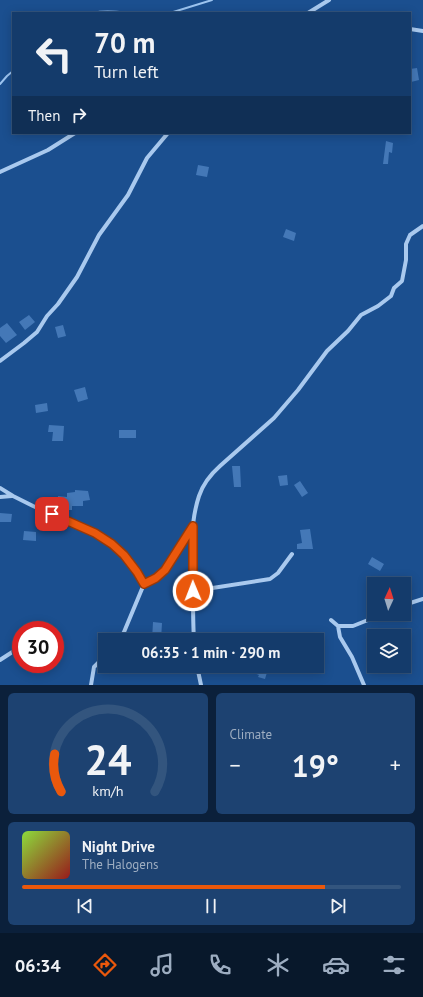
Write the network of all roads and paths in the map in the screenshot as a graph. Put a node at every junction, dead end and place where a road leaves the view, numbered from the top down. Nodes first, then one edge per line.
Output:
1 (329, 0) edge
2 (312, 12) edge
3 (411, 29) edge
4 (423, 31) edge
5 (73, 134) edge
6 (167, 134) edge
7 (0, 172) edge
8 (423, 226) edge
9 (0, 361) edge
10 (0, 488) edge
11 (13, 496) junction
12 (0, 497) edge
13 (193, 526) junction
14 (292, 554) dead end
15 (144, 584) junction
16 (193, 591) junction
17 (423, 599) edge
18 (411, 603) edge
19 (331, 620) dead end
20 (367, 620) edge
21 (338, 626) junction
22 (123, 633) edge
23 (194, 633) edge
24 (12, 652) edge
25 (0, 660) edge
26 (98, 663) edge
27 (198, 673) edge
28 (91, 685) edge
29 (201, 685) edge
30 (364, 685) edge

1 - 2 street
3 - 4 street
5 - 7 street
6 - 9 street
8 - 13 street
10 - 11 street
11 - 12 street
11 - 15 street
13 - 15 street
13 - 16 street
14 - 16 street
15 - 22 street
16 - 23 street
17 - 18 street
19 - 21 street
20 - 21 street
21 - 30 street
24 - 25 street
26 - 28 street
27 - 29 street

